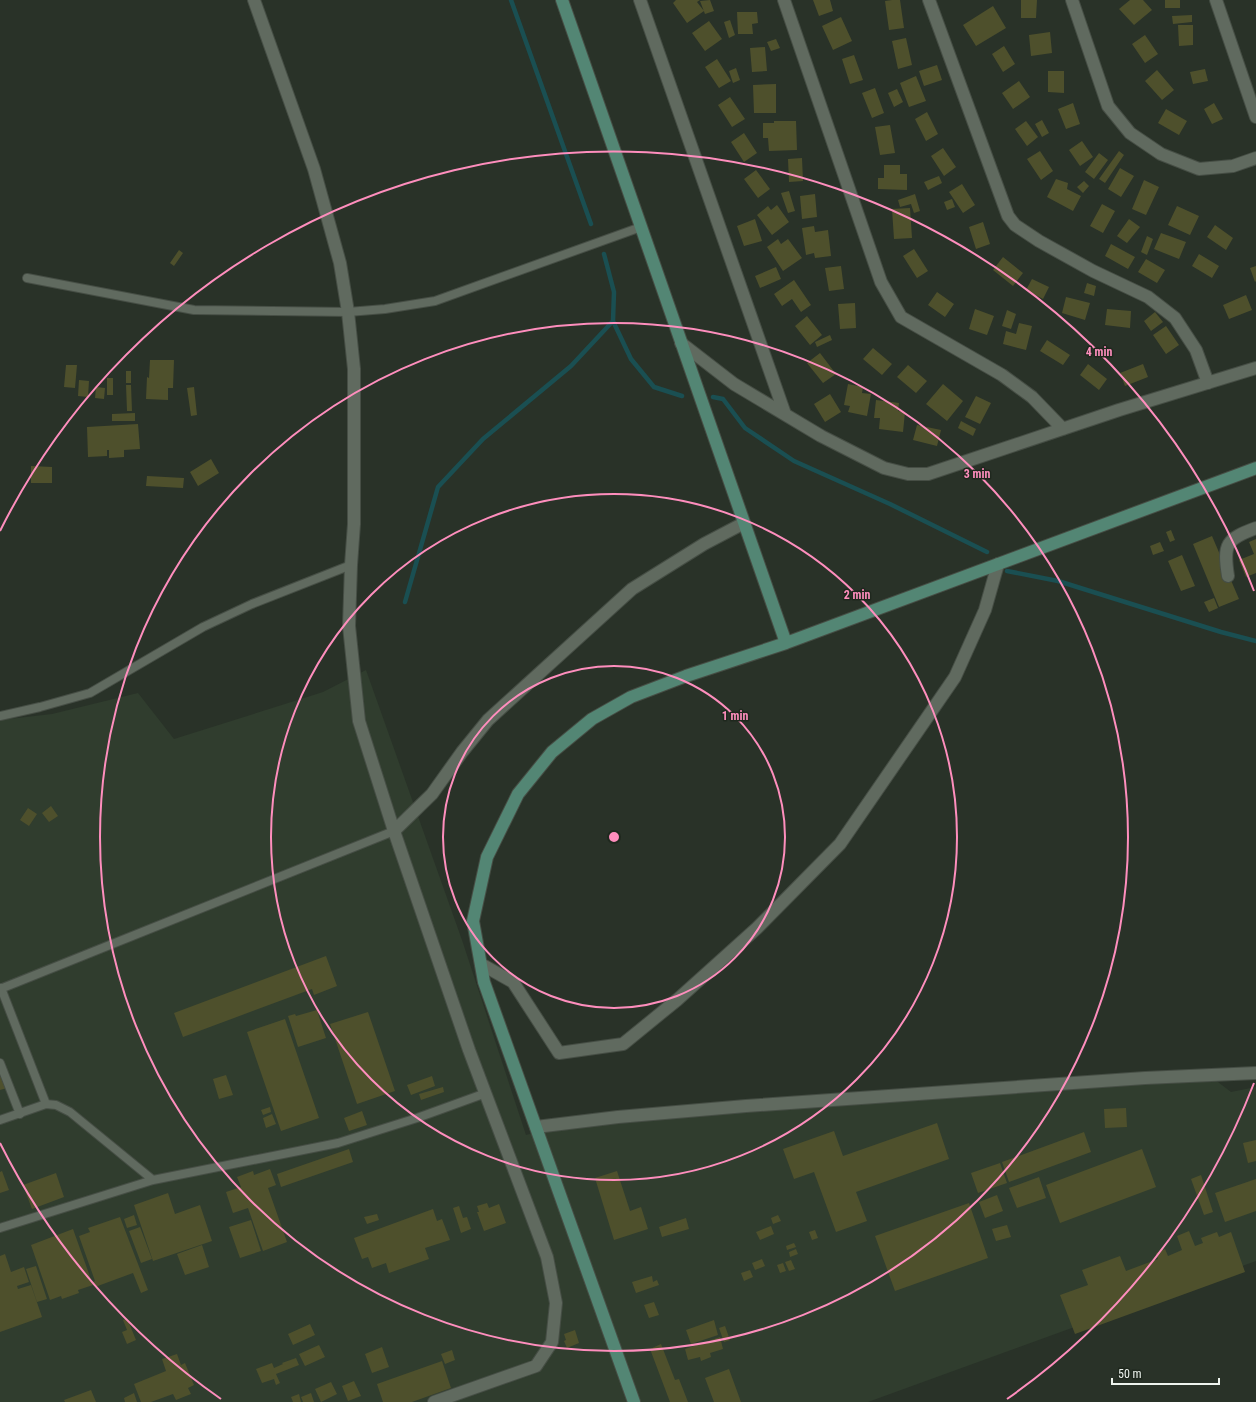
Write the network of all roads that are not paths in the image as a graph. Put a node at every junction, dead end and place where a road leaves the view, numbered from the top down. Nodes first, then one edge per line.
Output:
1 (254, 0) edge
2 (562, 0) edge
3 (640, 0) edge
4 (784, 0) edge
5 (929, 0) edge
6 (1072, 0) edge
7 (1216, 0) edge
8 (1256, 117) edge
9 (1256, 158) edge
10 (641, 227) junction
11 (27, 278) dead end
12 (348, 312) junction
13 (681, 344) junction
14 (1256, 368) edge
15 (1208, 383) junction
16 (785, 414) junction
17 (1063, 429) junction
18 (1256, 468) edge
19 (744, 524) junction
20 (1256, 528) edge
21 (998, 564) junction
22 (351, 566) junction
23 (1228, 576) dead end
24 (786, 643) junction
25 (0, 716) edge
26 (394, 831) junction
27 (481, 964) junction
28 (0, 989) edge
29 (0, 1063) edge
30 (1256, 1073) edge
31 (486, 1093) junction
32 (46, 1104) junction
33 (20, 1114) junction
34 (0, 1120) edge
35 (536, 1127) junction
36 (153, 1180) junction
37 (0, 1228) edge
38 (434, 1402) edge
39 (634, 1402) edge

1 - 12 street
2 - 10 street
3 - 16 street
4 - 17 street
5 - 15 street
6 - 9 street
7 - 8 street
10 - 12 lane
10 - 13 street
11 - 12 lane
12 - 22 street
13 - 16 street
13 - 19 street
14 - 15 street
15 - 17 street
16 - 17 street
18 - 21 street
19 - 24 street
19 - 26 street
20 - 23 street
21 - 24 street
21 - 27 street
22 - 25 lane
22 - 26 street
24 - 27 street
26 - 28 lane
26 - 31 street
27 - 35 street
28 - 32 lane
29 - 33 lane
30 - 35 street
31 - 36 lane
31 - 38 street
32 - 33 lane
32 - 36 lane
33 - 34 lane
35 - 39 street
36 - 37 lane

